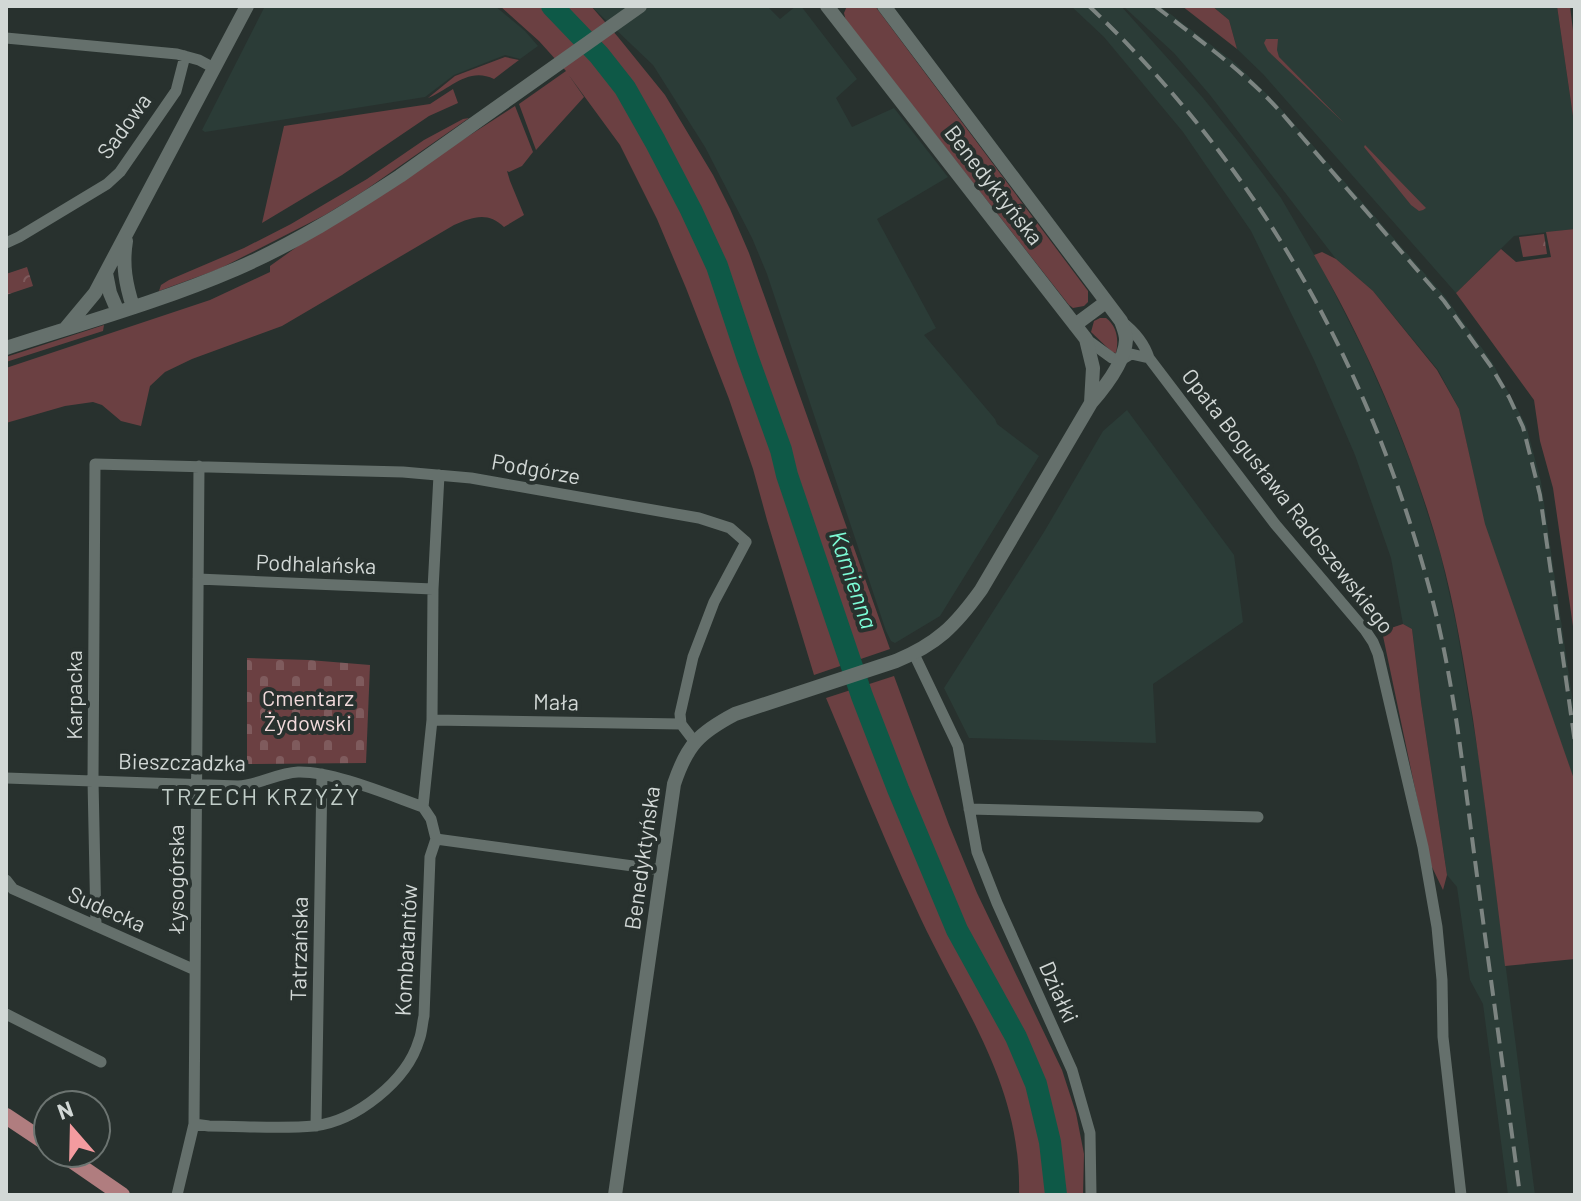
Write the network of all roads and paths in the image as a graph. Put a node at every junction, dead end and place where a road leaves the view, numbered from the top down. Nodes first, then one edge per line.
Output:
1 (247, 6) edge
2 (640, 6) edge
3 (884, 6) edge
4 (831, 7) edge
5 (6, 38) edge
6 (185, 56) junction
7 (214, 68) junction
8 (127, 233) junction
9 (6, 243) edge
10 (106, 273) junction
11 (1106, 302) junction
12 (126, 310) junction
13 (1121, 321) junction
14 (1075, 325) junction
15 (65, 329) junction
16 (1086, 339) junction
17 (6, 348) edge
18 (1149, 358) junction
19 (1121, 360) junction
20 (1091, 403) junction
21 (95, 464) joint
22 (199, 466) junction
23 (439, 475) junction
24 (198, 579) junction
25 (433, 589) junction
26 (914, 654) junction
27 (432, 720) junction
28 (681, 724) junction
29 (694, 741) junction
30 (322, 774) junction
31 (6, 778) edge
32 (93, 780) junction
33 (196, 784) junction
34 (423, 807) junction
35 (969, 809) junction
36 (1254, 817) dead end
37 (436, 839) junction
38 (662, 870) junction
39 (6, 880) edge
40 (96, 926) junction
41 (195, 970) junction
42 (6, 1014) edge
43 (101, 1062) dead end
44 (6, 1116) edge
45 (194, 1124) junction
46 (316, 1126) junction
47 (32, 1133) edge
48 (84, 1169) edge
49 (122, 1195) edge
50 (177, 1195) edge
51 (615, 1195) edge
52 (1091, 1195) edge
53 (1461, 1195) edge

1 - 7 street
2 - 12 street
3 - 11 street, Opata Bogusława Radoszewskiego
4 - 14 street, Benedyktyńska
5 - 6 street
6 - 7 street
6 - 9 street, Sadowa
7 - 8 street
8 - 10 street
8 - 12 street
10 - 12 street
10 - 15 street
11 - 13 street, Opata Bogusława Radoszewskiego
11 - 14 street
12 - 15 street
13 - 18 street, Opata Bogusława Radoszewskiego
13 - 19 street
14 - 16 street, Benedyktyńska
15 - 17 street
16 - 19 street
16 - 20 street, Benedyktyńska
18 - 19 street
18 - 53 street, Opata Bogusława Radoszewskiego
19 - 20 street, Benedyktyńska
20 - 26 street, Benedyktyńska
21 - 22 street, Podgórze
21 - 32 street, Karpacka
22 - 23 street, Podgórze
22 - 24 street, Łysogórska
23 - 25 street
23 - 28 street, Podgórze
24 - 25 street, Podhalańska
24 - 33 street, Łysogórska
25 - 27 street
26 - 29 street, Benedyktyńska
26 - 35 street, Działki
27 - 28 street, Mała
27 - 34 street
28 - 29 street
29 - 38 street, Benedyktyńska
30 - 33 street, Bieszczadzka
30 - 34 street, Bieszczadzka
30 - 46 street, Tatrzańska
31 - 32 street, Bieszczadzka
32 - 33 street, Bieszczadzka
32 - 40 street, Karpacka
33 - 41 street, Łysogórska
34 - 37 street
35 - 36 street
35 - 52 street, Działki
37 - 38 street
37 - 46 street, Kombatantów
38 - 51 street, Benedyktyńska
39 - 40 street, Sudecka
40 - 41 street, Sudecka
41 - 45 street, Łysogórska
42 - 43 street
44 - 47 main road
45 - 46 street, Kombatantów
45 - 50 street, Łysogórska
48 - 49 main road

